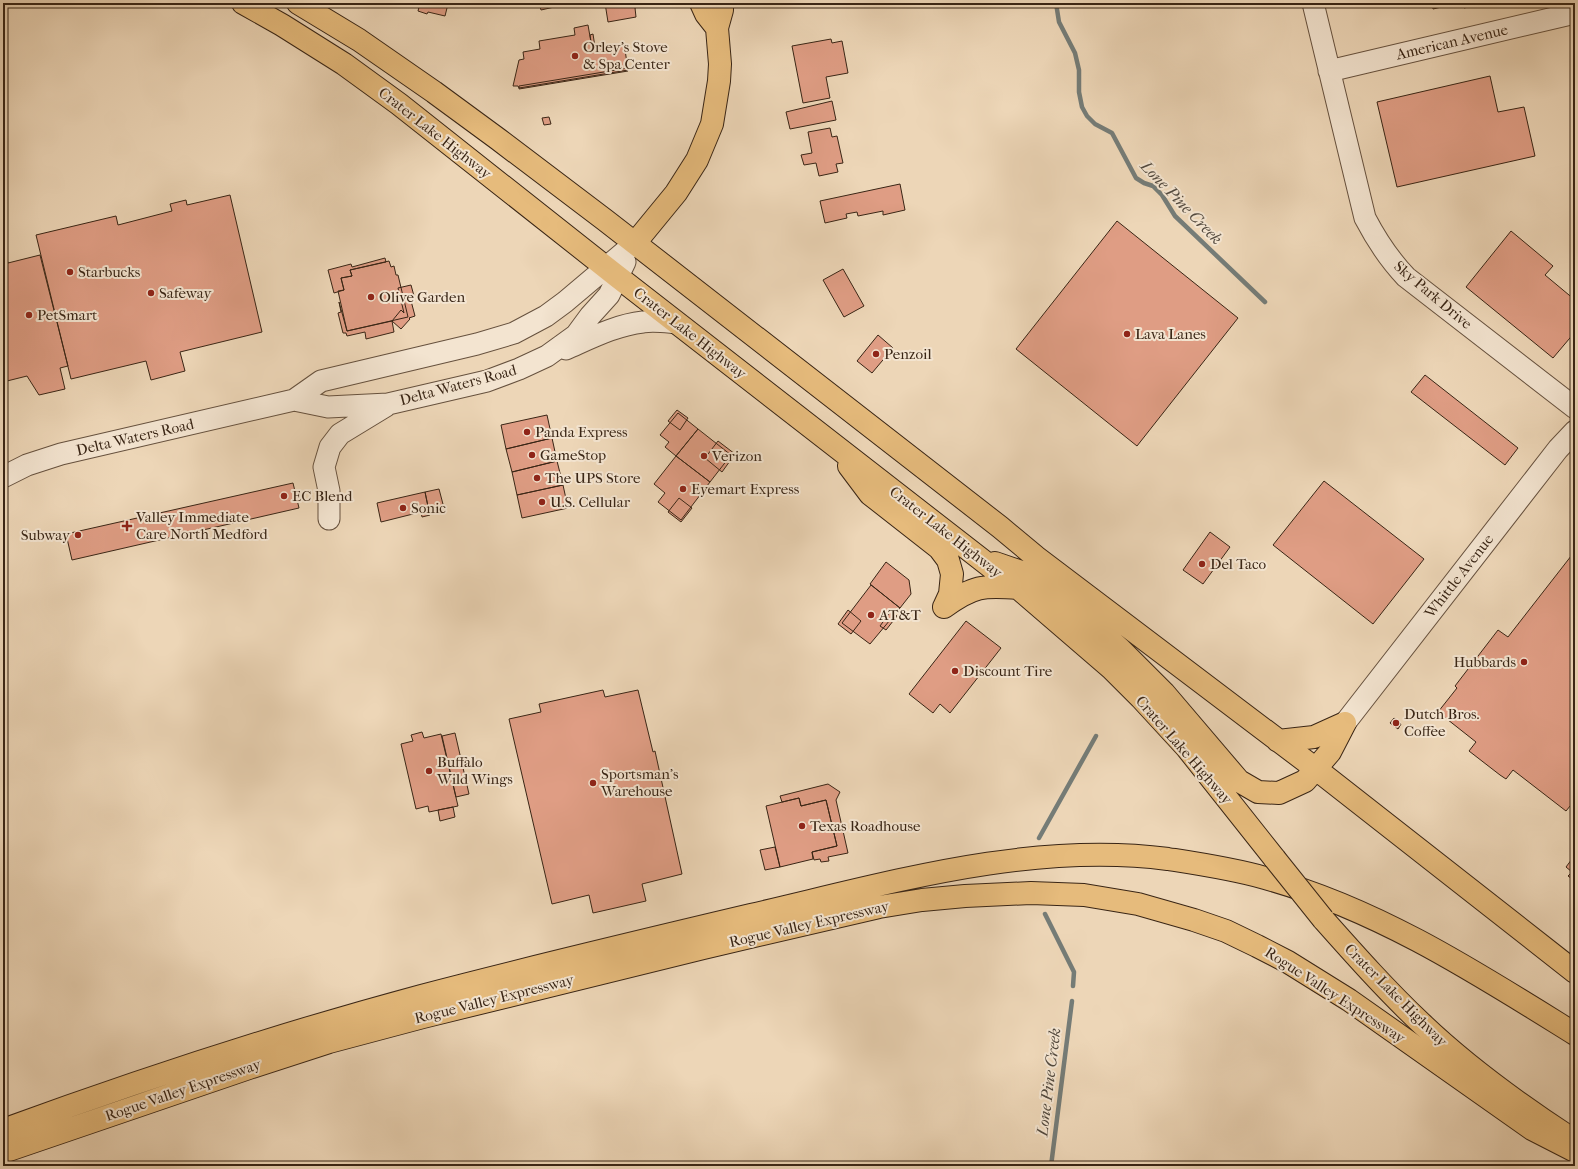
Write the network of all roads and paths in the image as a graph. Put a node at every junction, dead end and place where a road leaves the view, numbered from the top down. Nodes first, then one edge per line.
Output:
1 (243, 3) edge
2 (298, 3) edge
3 (701, 3) edge
4 (722, 3) edge
5 (1313, 3) edge
6 (1575, 14) edge
7 (716, 28) junction
8 (1329, 71) junction
9 (635, 243) junction
10 (612, 272) junction
11 (677, 323) junction
12 (547, 356) junction
13 (294, 400) junction
14 (388, 404) junction
15 (1575, 408) edge
16 (1575, 431) edge
17 (833, 444) junction
18 (3, 478) edge
19 (329, 519) dead end
20 (980, 558) junction
21 (1018, 588) junction
22 (1345, 723) junction
23 (1278, 741) junction
24 (1316, 769) junction
25 (1575, 972) edge
26 (1575, 1034) edge
27 (3, 1130) edge
28 (1575, 1141) edge
29 (1575, 1151) edge
30 (3, 1152) edge

1 - 10 main road, Crater Lake Highway
2 - 9 main road, Crater Lake Highway
3 - 7 main road, Delta Waters Road
4 - 7 main road, Delta Waters Road
5 - 8 street, Sky Park Drive
6 - 8 street, American Avenue
7 - 9 main road, Delta Waters Road
8 - 15 street, Sky Park Drive
9 - 10 street, Delta Waters Road
9 - 23 main road, Crater Lake Highway
10 - 11 main road, Crater Lake Highway
10 - 12 street, Delta Waters Road
10 - 13 street, Delta Waters Road
11 - 12 street
11 - 17 main road, Crater Lake Highway
12 - 14 street, Delta Waters Road
13 - 14 street, Delta Waters Road
13 - 18 street, Delta Waters Road
14 - 19 street
16 - 22 street, Whittle Avenue
17 - 20 main road, Crater Lake Highway
17 - 21 main road
20 - 21 main road, Crater Lake Highway
20 - 24 main road
21 - 28 main road, Crater Lake Highway, bridge
22 - 23 main road
22 - 24 main road
23 - 24 main road, Crater Lake Highway
24 - 25 main road, Crater Lake Highway
26 - 27 main road, Rogue Valley Expressway
29 - 30 main road, Rogue Valley Expressway

